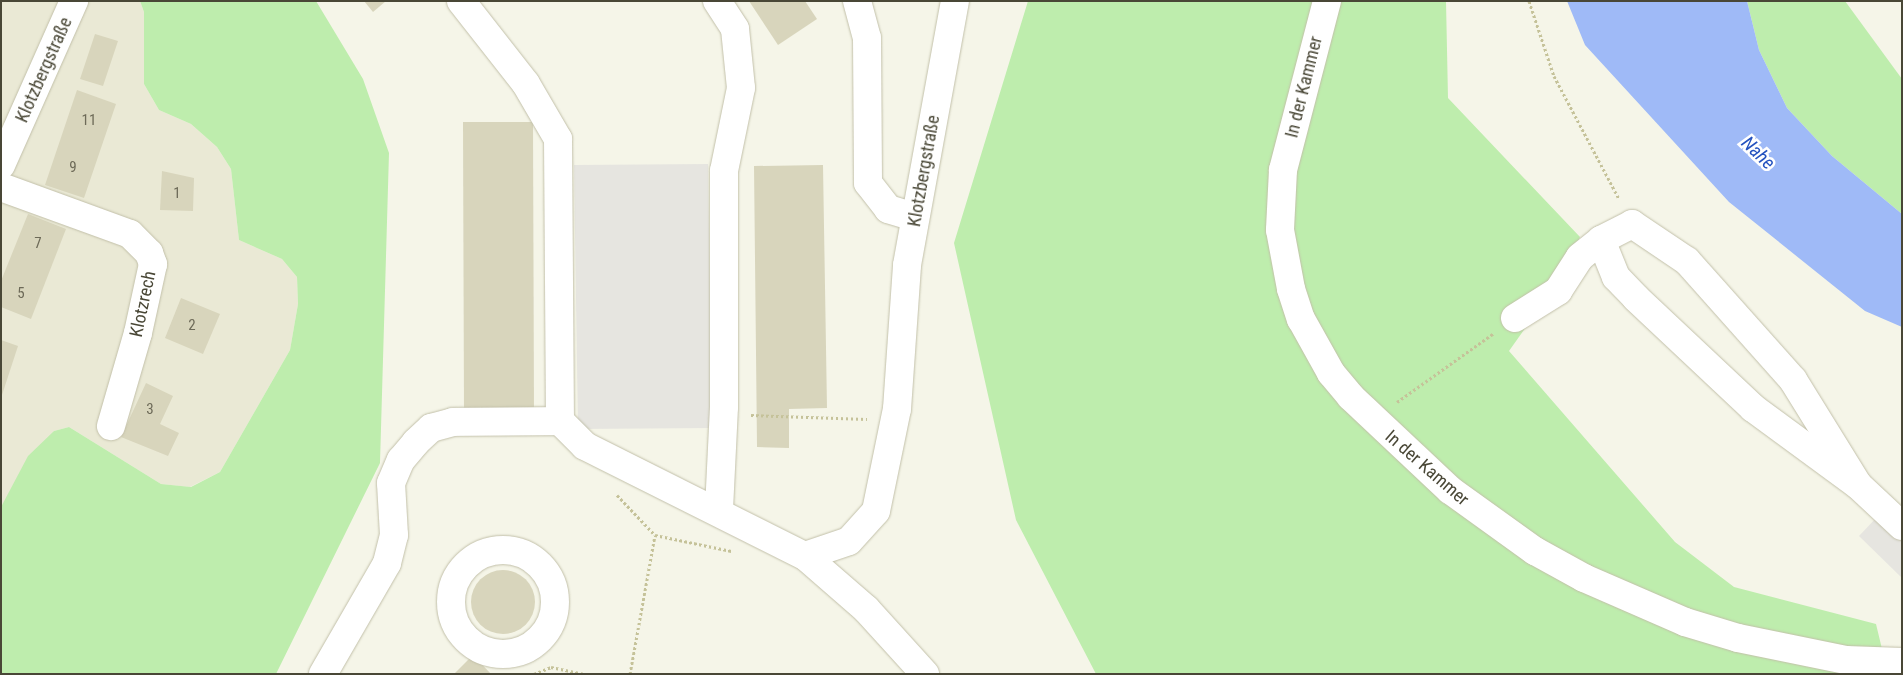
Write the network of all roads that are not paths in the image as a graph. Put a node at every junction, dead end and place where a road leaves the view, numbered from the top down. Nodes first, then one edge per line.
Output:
1 (74, 1) edge
2 (461, 1) edge
3 (717, 1) edge
4 (857, 1) edge
5 (955, 1) edge
6 (1327, 1) edge
7 (1, 165) edge
8 (1, 187) edge
9 (916, 217) junction
10 (1601, 240) junction
11 (1515, 318) road end
12 (560, 421) junction
13 (111, 426) dead end
14 (1858, 485) junction
15 (719, 510) junction
16 (1902, 526) edge
17 (805, 556) junction
18 (1902, 662) edge
19 (323, 674) edge
20 (925, 674) edge

1 - 7 street, Klotzbergstraße
2 - 12 street
3 - 15 street
4 - 9 street
5 - 9 street, Klotzbergstraße
6 - 18 street, In der Kammer
8 - 13 street, Klotzrech
9 - 17 street, Klotzbergstraße
10 - 11 street
10 - 14 street
10 - 14 street
12 - 15 street
12 - 19 street
14 - 16 street
15 - 17 street
17 - 20 street

